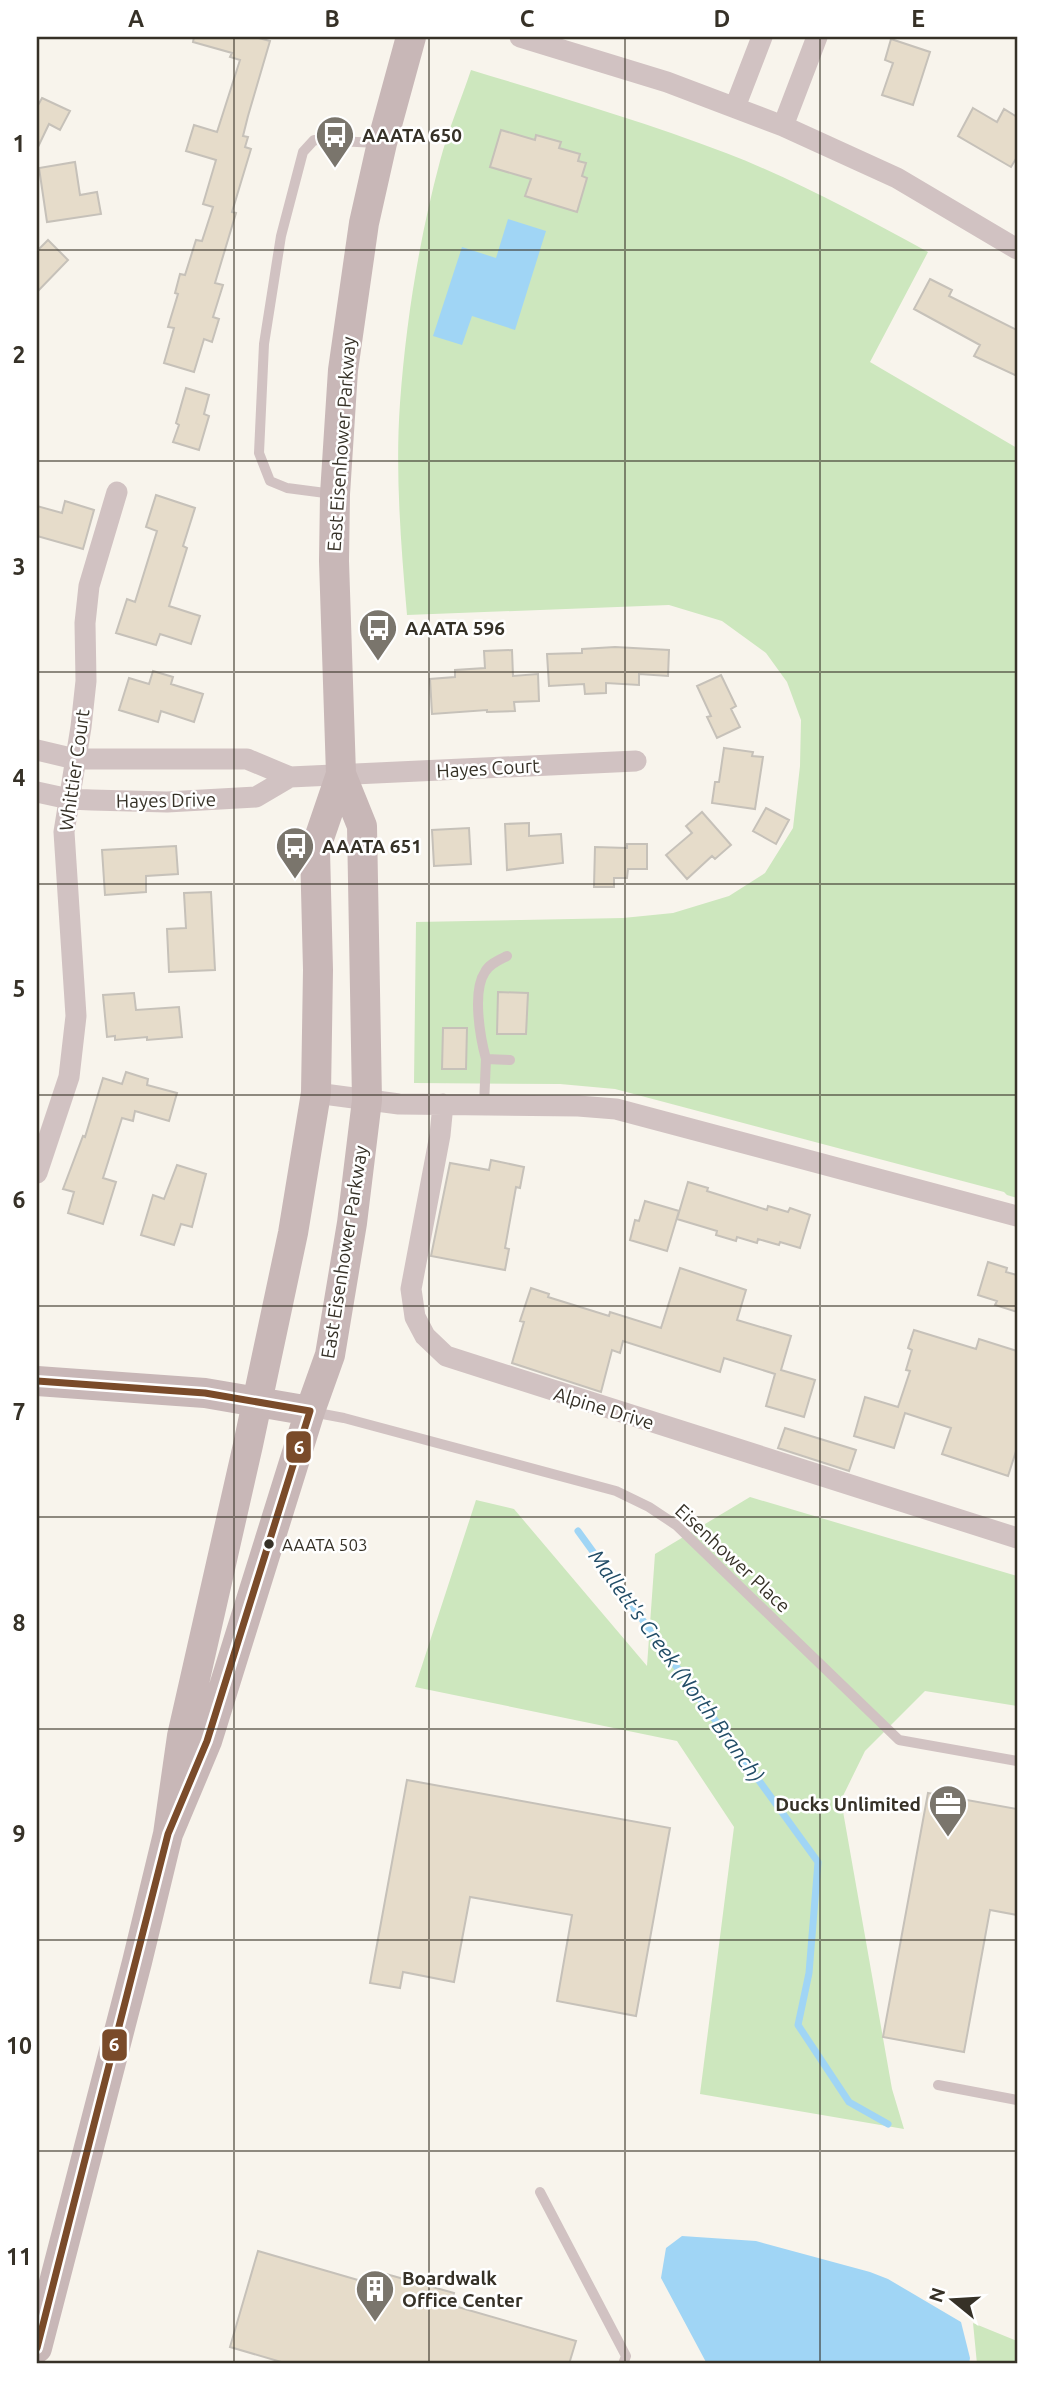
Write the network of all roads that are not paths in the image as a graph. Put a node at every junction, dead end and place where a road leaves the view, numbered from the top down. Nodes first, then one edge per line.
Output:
1 (411, 37) edge
2 (520, 37) edge
3 (762, 37) edge
4 (817, 37) edge
5 (735, 107) junction
6 (783, 126) junction
7 (382, 143) junction
8 (1017, 249) edge
9 (117, 492) dead end
10 (335, 495) junction
11 (37, 751) edge
12 (75, 759) junction
13 (636, 761) dead end
14 (341, 774) junction
15 (290, 777) junction
16 (37, 792) edge
17 (69, 799) junction
18 (507, 956) dead end
19 (486, 1059) junction
20 (510, 1060) dead end
21 (316, 1093) junction
22 (366, 1100) junction
23 (443, 1104) junction
24 (484, 1105) junction
25 (37, 1173) edge
26 (1017, 1216) edge
27 (37, 1381) edge
28 (257, 1401) junction
29 (310, 1411) junction
30 (1017, 1538) edge
31 (1017, 1760) edge
32 (168, 1834) junction
33 (938, 2085) dead end
34 (1017, 2100) edge
35 (540, 2192) dead end
36 (37, 2348) edge
37 (623, 2364) edge

1 - 7 main road, East Eisenhower Parkway
2 - 5 street
3 - 5 street
4 - 6 street
5 - 6 street
6 - 8 street
7 - 10 main road, East Eisenhower Parkway
7 - 10 lane
9 - 12 street, Whittier Court
10 - 14 main road, East Eisenhower Parkway
11 - 12 street, Hayes Drive
12 - 15 street, Hayes Drive
12 - 17 street, Whittier Court
13 - 14 street, Hayes Court
14 - 15 street, Hayes Drive
14 - 21 main road, East Eisenhower Parkway
14 - 22 main road, East Eisenhower Parkway
15 - 17 street, Hayes Drive
16 - 17 street, Hayes Drive
17 - 25 street, Whittier Court
18 - 19 lane
19 - 20 lane
19 - 24 lane
21 - 22 street
21 - 28 main road, East Eisenhower Parkway
22 - 23 street
22 - 29 main road, East Eisenhower Parkway
23 - 24 street
23 - 30 street, Alpine Drive
24 - 26 street
27 - 28 main road
28 - 29 main road
28 - 32 main road, East Eisenhower Parkway
29 - 31 lane, Eisenhower Place
29 - 32 main road, East Eisenhower Parkway
32 - 36 main road, East Eisenhower Parkway
33 - 34 lane
35 - 37 lane

